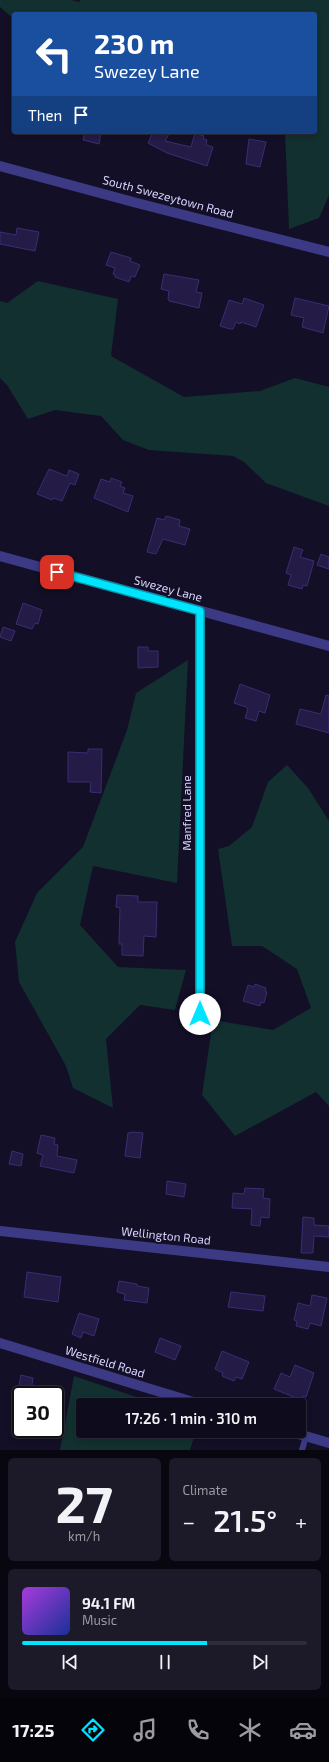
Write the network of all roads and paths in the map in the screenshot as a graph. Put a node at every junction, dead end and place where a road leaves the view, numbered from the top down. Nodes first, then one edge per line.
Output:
1 (0, 166) edge
2 (329, 252) edge
3 (0, 556) edge
4 (200, 611) junction
5 (329, 646) edge
6 (200, 1014) dead end
7 (0, 1231) edge
8 (329, 1267) edge
9 (0, 1343) edge
10 (180, 1398) edge
11 (306, 1436) edge
12 (305, 1438) edge
13 (329, 1444) edge
14 (302, 1450) edge

1 - 2 street, South Swezeytown Road
3 - 4 street, Swezey Lane
4 - 5 street, Swezey Lane
4 - 6 street, Manfred Lane
7 - 8 street, Wellington Road
9 - 10 street, Westfield Road
11 - 13 street
12 - 14 lane

